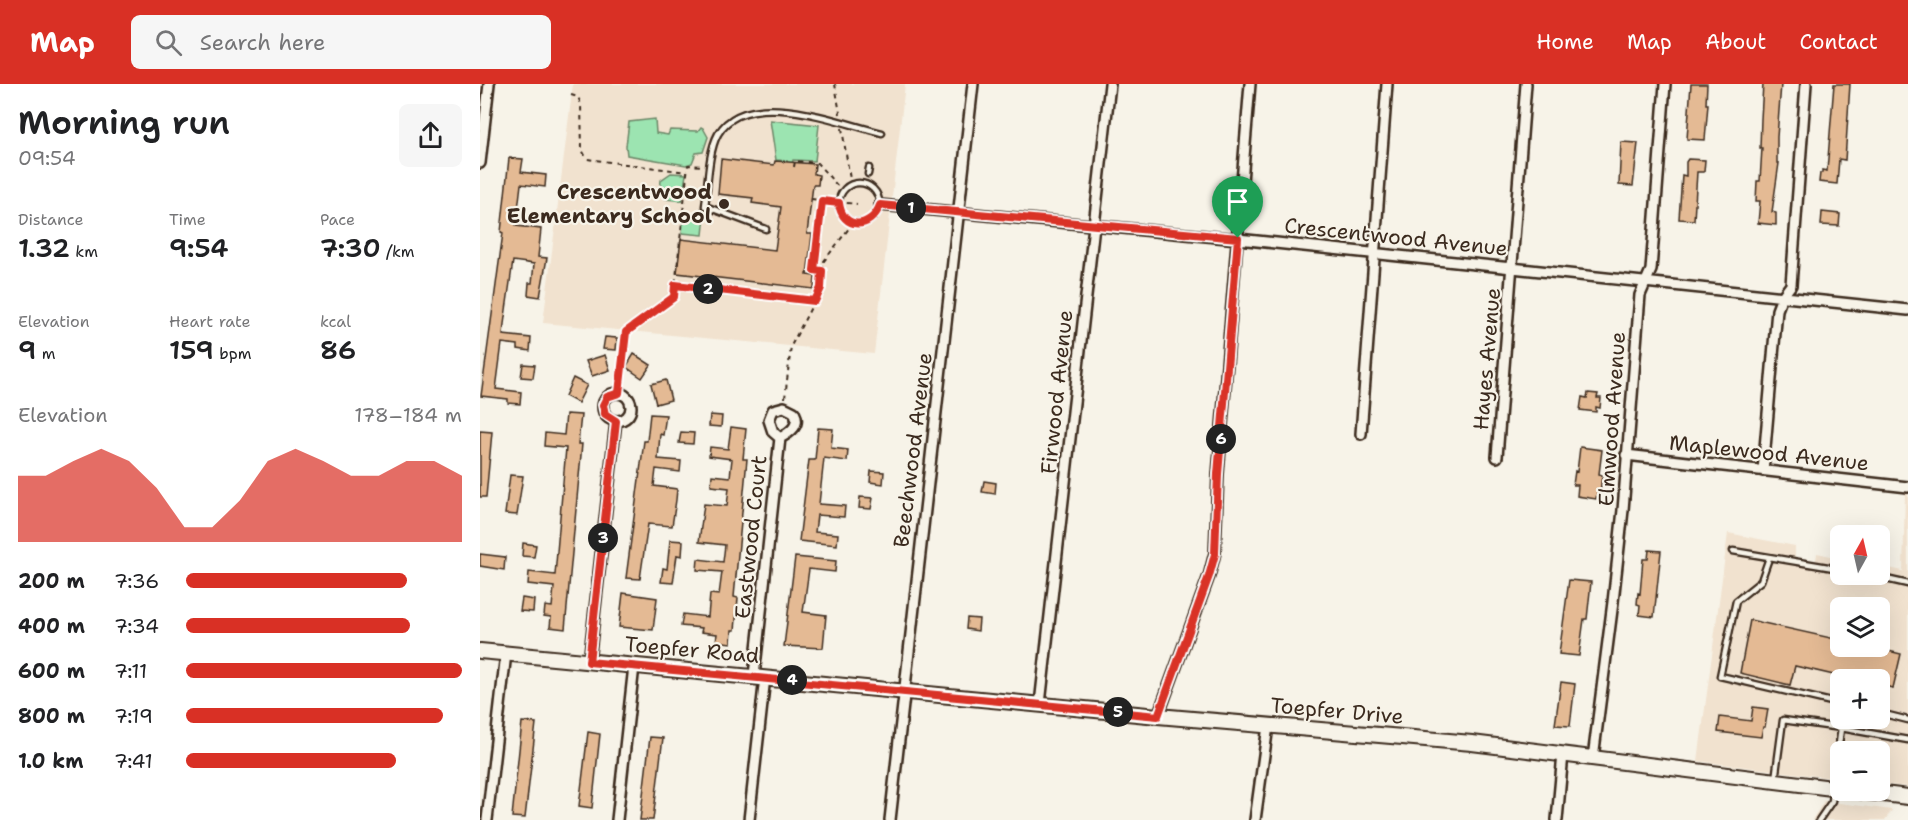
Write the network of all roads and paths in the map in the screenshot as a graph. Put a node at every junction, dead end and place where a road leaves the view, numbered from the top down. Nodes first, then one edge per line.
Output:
1 (489, 84) edge
2 (973, 84) edge
3 (1110, 84) edge
4 (1250, 84) edge
5 (1386, 84) edge
6 (1526, 84) edge
7 (1665, 84) edge
8 (1806, 84) edge
9 (571, 95) dead end
10 (882, 133) dead end
11 (480, 163) edge
12 (794, 167) dead end
13 (710, 168) junction
14 (687, 172) junction
15 (848, 175) dead end
16 (851, 186) junction
17 (843, 192) junction
18 (811, 199) dead end
19 (822, 201) junction
20 (839, 203) junction
21 (857, 204) dead end
22 (880, 205) junction
23 (959, 212) junction
24 (853, 223) junction
25 (1094, 226) junction
26 (766, 229) dead end
27 (1238, 238) junction
28 (1374, 254) junction
29 (1512, 267) junction
30 (822, 271) junction
31 (1644, 282) junction
32 (675, 285) junction
33 (1782, 297) junction
34 (815, 301) junction
35 (1908, 310) edge
36 (619, 393) junction
37 (785, 402) dead end
38 (616, 421) junction
39 (1361, 434) dead end
40 (780, 438) dead end
41 (1626, 455) junction
42 (1497, 457) dead end
43 (1763, 471) junction
44 (1908, 487) edge
45 (1733, 551) dead end
46 (1769, 558) junction
47 (1830, 567) edge
48 (1890, 580) edge
49 (1908, 584) edge
50 (480, 651) edge
51 (506, 653) junction
52 (589, 662) junction
53 (634, 666) junction
54 (759, 677) junction
55 (828, 684) joint
56 (905, 692) junction
57 (1830, 702) edge
58 (1040, 704) junction
59 (1158, 716) junction
60 (1890, 716) edge
61 (1908, 720) edge
62 (1268, 726) junction
63 (1830, 726) edge
64 (1847, 729) edge
65 (1908, 740) edge
66 (1563, 754) junction
67 (1593, 758) junction
68 (1774, 781) junction
69 (1830, 788) edge
70 (1890, 795) edge
71 (1908, 797) edge
72 (1832, 801) edge
73 (487, 820) edge
74 (617, 820) edge
75 (749, 820) edge
76 (890, 820) edge
77 (1255, 820) edge
78 (1557, 820) edge
79 (1819, 820) edge

1 - 11 street
2 - 23 street, Beechwood Avenue
3 - 25 street, Firwood Avenue
4 - 27 street
5 - 28 street
6 - 29 street, Hayes Avenue
7 - 31 street, Elmwood Avenue
8 - 33 street
9 - 14 path
10 - 13 lane
12 - 17 path
13 - 14 path
13 - 26 lane
14 - 32 path
15 - 16 path
16 - 17 lane
16 - 22 lane
17 - 20 lane
18 - 19 path
19 - 20 path
19 - 30 path
20 - 21 path
20 - 24 lane
22 - 23 street, Crescentwood Avenue
22 - 24 lane
23 - 25 street, Crescentwood Avenue
23 - 56 street, Beechwood Avenue
24 - 30 path
25 - 27 street, Crescentwood Avenue
25 - 58 street, Firwood Avenue
27 - 28 street, Crescentwood Avenue
27 - 59 street
28 - 29 street, Crescentwood Avenue
28 - 39 street
29 - 31 street, Crescentwood Avenue
29 - 42 street, Hayes Avenue
30 - 34 path
31 - 33 street, Crescentwood Avenue
31 - 41 street, Elmwood Avenue
32 - 34 path
32 - 36 path
33 - 35 street, Crescentwood Avenue
33 - 43 street
34 - 37 path
36 - 38 street
36 - 38 street
38 - 52 street
40 - 54 street, Eastwood Court
41 - 43 street, Maplewood Avenue
41 - 67 street, Elmwood Avenue
43 - 44 street, Maplewood Avenue
45 - 46 lane
46 - 47 lane
46 - 57 lane
48 - 49 lane
50 - 51 street, Toepfer Road
51 - 52 street, Toepfer Road
51 - 73 street
52 - 53 street, Toepfer Road
53 - 54 street, Toepfer Road
53 - 74 street
54 - 55 street, Toepfer Road
54 - 75 street, Eastwood Court
55 - 56 street, Toepfer Drive
56 - 58 street, Toepfer Drive
56 - 76 street, Beechwood Avenue
58 - 59 street, Toepfer Drive
59 - 62 street, Toepfer Drive
60 - 61 lane
62 - 66 street, Toepfer Drive
62 - 77 street
63 - 68 lane
64 - 65 lane
66 - 67 street, Toepfer Drive
66 - 78 street
67 - 68 street, Toepfer Drive
68 - 69 street, Toepfer Drive
70 - 71 street
72 - 79 lane

